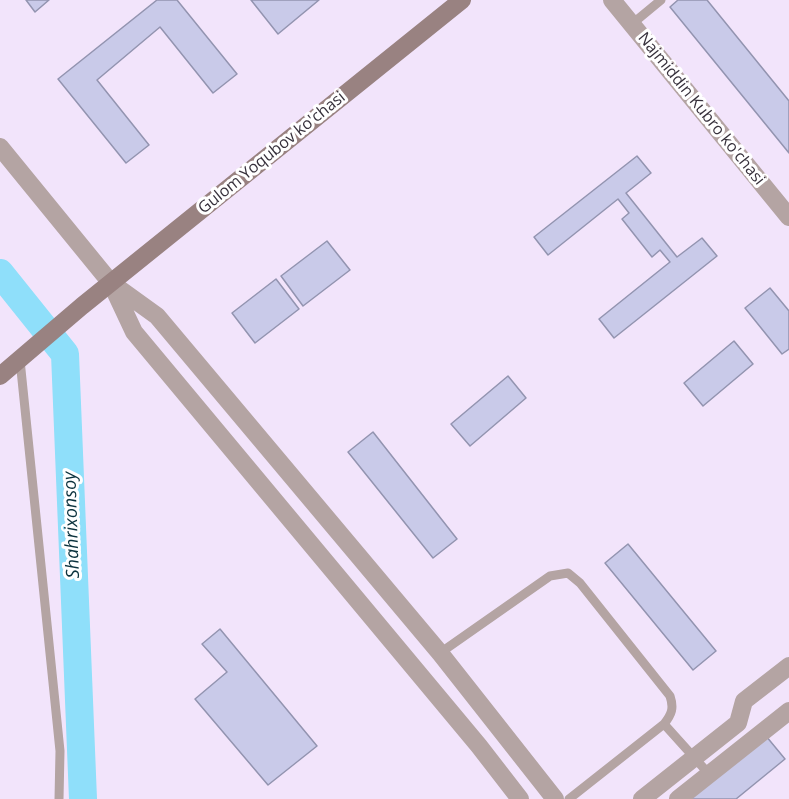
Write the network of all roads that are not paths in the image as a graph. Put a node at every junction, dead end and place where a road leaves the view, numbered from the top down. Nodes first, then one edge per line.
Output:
1 (462, 0) edge
2 (612, 0) edge
3 (661, 0) edge
4 (632, 24) junction
5 (0, 147) edge
6 (789, 217) edge
7 (111, 283) junction
8 (20, 360) junction
9 (0, 376) edge
10 (440, 653) junction
11 (789, 666) edge
12 (789, 711) edge
13 (664, 724) junction
14 (501, 729) junction
15 (479, 746) junction
16 (694, 758) junction
17 (710, 774) junction
18 (59, 799) edge
19 (520, 799) edge
20 (555, 799) edge
21 (569, 799) edge
22 (642, 799) edge
23 (678, 799) edge

1 - 7 street, Gulom Yoqubov ko'chasi
2 - 4 street, Najmiddin Kubro ko'chasi
3 - 4 lane
4 - 6 street, Najmiddin Kubro ko'chasi
5 - 7 street
7 - 8 street, Gulom Yoqubov ko'chasi
7 - 10 street
7 - 15 street
8 - 9 street
8 - 18 lane
10 - 13 lane
10 - 14 street
11 - 16 street
12 - 17 street
13 - 16 lane
13 - 21 lane
14 - 15 street
14 - 20 street
15 - 19 street
16 - 17 lane
16 - 22 street
17 - 23 street

